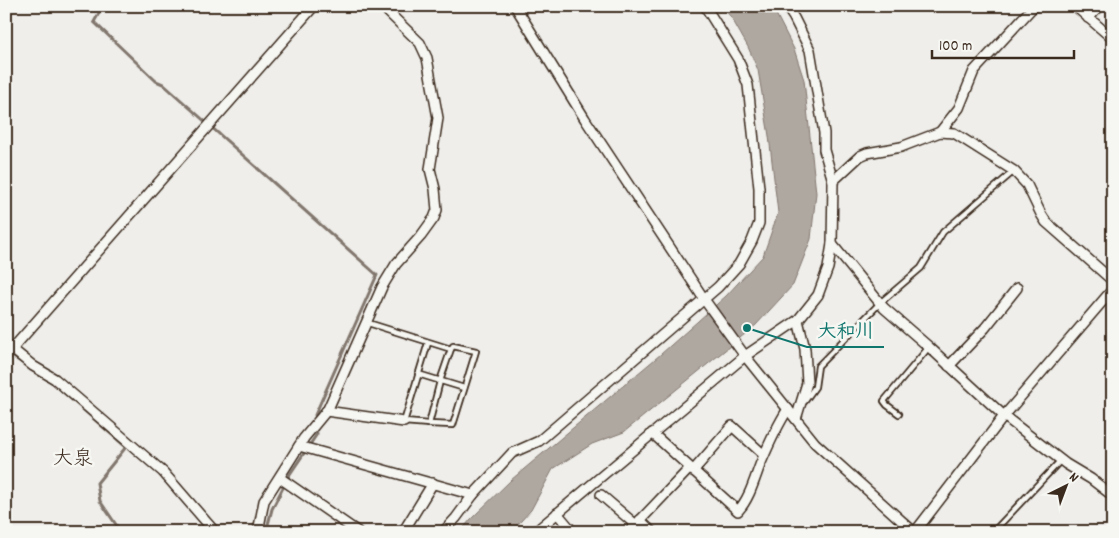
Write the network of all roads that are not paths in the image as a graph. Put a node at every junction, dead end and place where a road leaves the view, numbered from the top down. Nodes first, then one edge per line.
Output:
1 (314, 6) edge
2 (385, 6) edge
3 (515, 6) edge
4 (705, 6) edge
5 (786, 6) edge
6 (1034, 6) edge
7 (1075, 6) edge
8 (1100, 6) edge
9 (1088, 18) junction
10 (1113, 39) edge
11 (940, 132) junction
12 (1014, 171) junction
13 (833, 181) junction
14 (832, 244) junction
15 (1113, 280) edge
16 (1017, 288) dead end
17 (1113, 289) edge
18 (705, 300) junction
19 (880, 303) junction
20 (798, 320) junction
21 (365, 322) junction
22 (428, 343) junction
23 (929, 347) junction
24 (451, 349) junction
25 (8, 350) edge
26 (743, 353) junction
27 (949, 366) junction
28 (418, 374) junction
29 (440, 381) junction
30 (464, 388) junction
31 (800, 408) junction
32 (788, 409) junction
33 (326, 411) junction
34 (899, 414) dead end
35 (1004, 416) junction
36 (796, 419) junction
37 (404, 422) junction
38 (429, 424) junction
39 (652, 433) junction
40 (299, 446) junction
41 (764, 455) junction
42 (1061, 460) junction
43 (691, 469) junction
44 (280, 478) junction
45 (433, 484) junction
46 (473, 495) junction
47 (601, 495) dead end
48 (1113, 496) edge
49 (557, 513) junction
50 (635, 526) edge
51 (215, 532) edge
52 (258, 532) edge
53 (358, 532) edge
54 (402, 532) edge
55 (443, 532) edge
56 (534, 532) edge
57 (573, 532) edge
58 (652, 532) edge
59 (914, 532) edge
60 (993, 532) edge

1 - 25 street
2 - 21 street
3 - 18 street
4 - 18 street
5 - 13 street
6 - 11 street
7 - 9 street
8 - 9 street
9 - 10 street
11 - 12 street
11 - 13 street
12 - 15 street
12 - 19 lane
13 - 14 street
14 - 19 street
14 - 20 street
16 - 27 street
17 - 35 street
18 - 26 street
18 - 46 street
19 - 23 street
19 - 31 lane
20 - 26 street
20 - 31 street
21 - 22 lane
21 - 33 street
22 - 24 lane
22 - 28 lane
23 - 27 street
23 - 34 lane
24 - 29 lane
24 - 30 lane
25 - 51 street
26 - 32 street
26 - 39 street
27 - 35 street
28 - 29 lane
28 - 37 lane
29 - 30 lane
29 - 38 lane
30 - 38 lane
31 - 36 street
32 - 36 street
32 - 41 street
33 - 37 street
33 - 40 street
35 - 42 street
35 - 59 street
36 - 59 street
37 - 38 lane
39 - 43 street
39 - 49 street
40 - 44 street
40 - 45 street
41 - 43 street
41 - 43 street
42 - 48 street
42 - 60 lane
43 - 50 street
44 - 52 street
44 - 53 street
45 - 46 street
45 - 54 street
46 - 55 street
47 - 50 street
49 - 56 street
49 - 57 street
50 - 58 street

